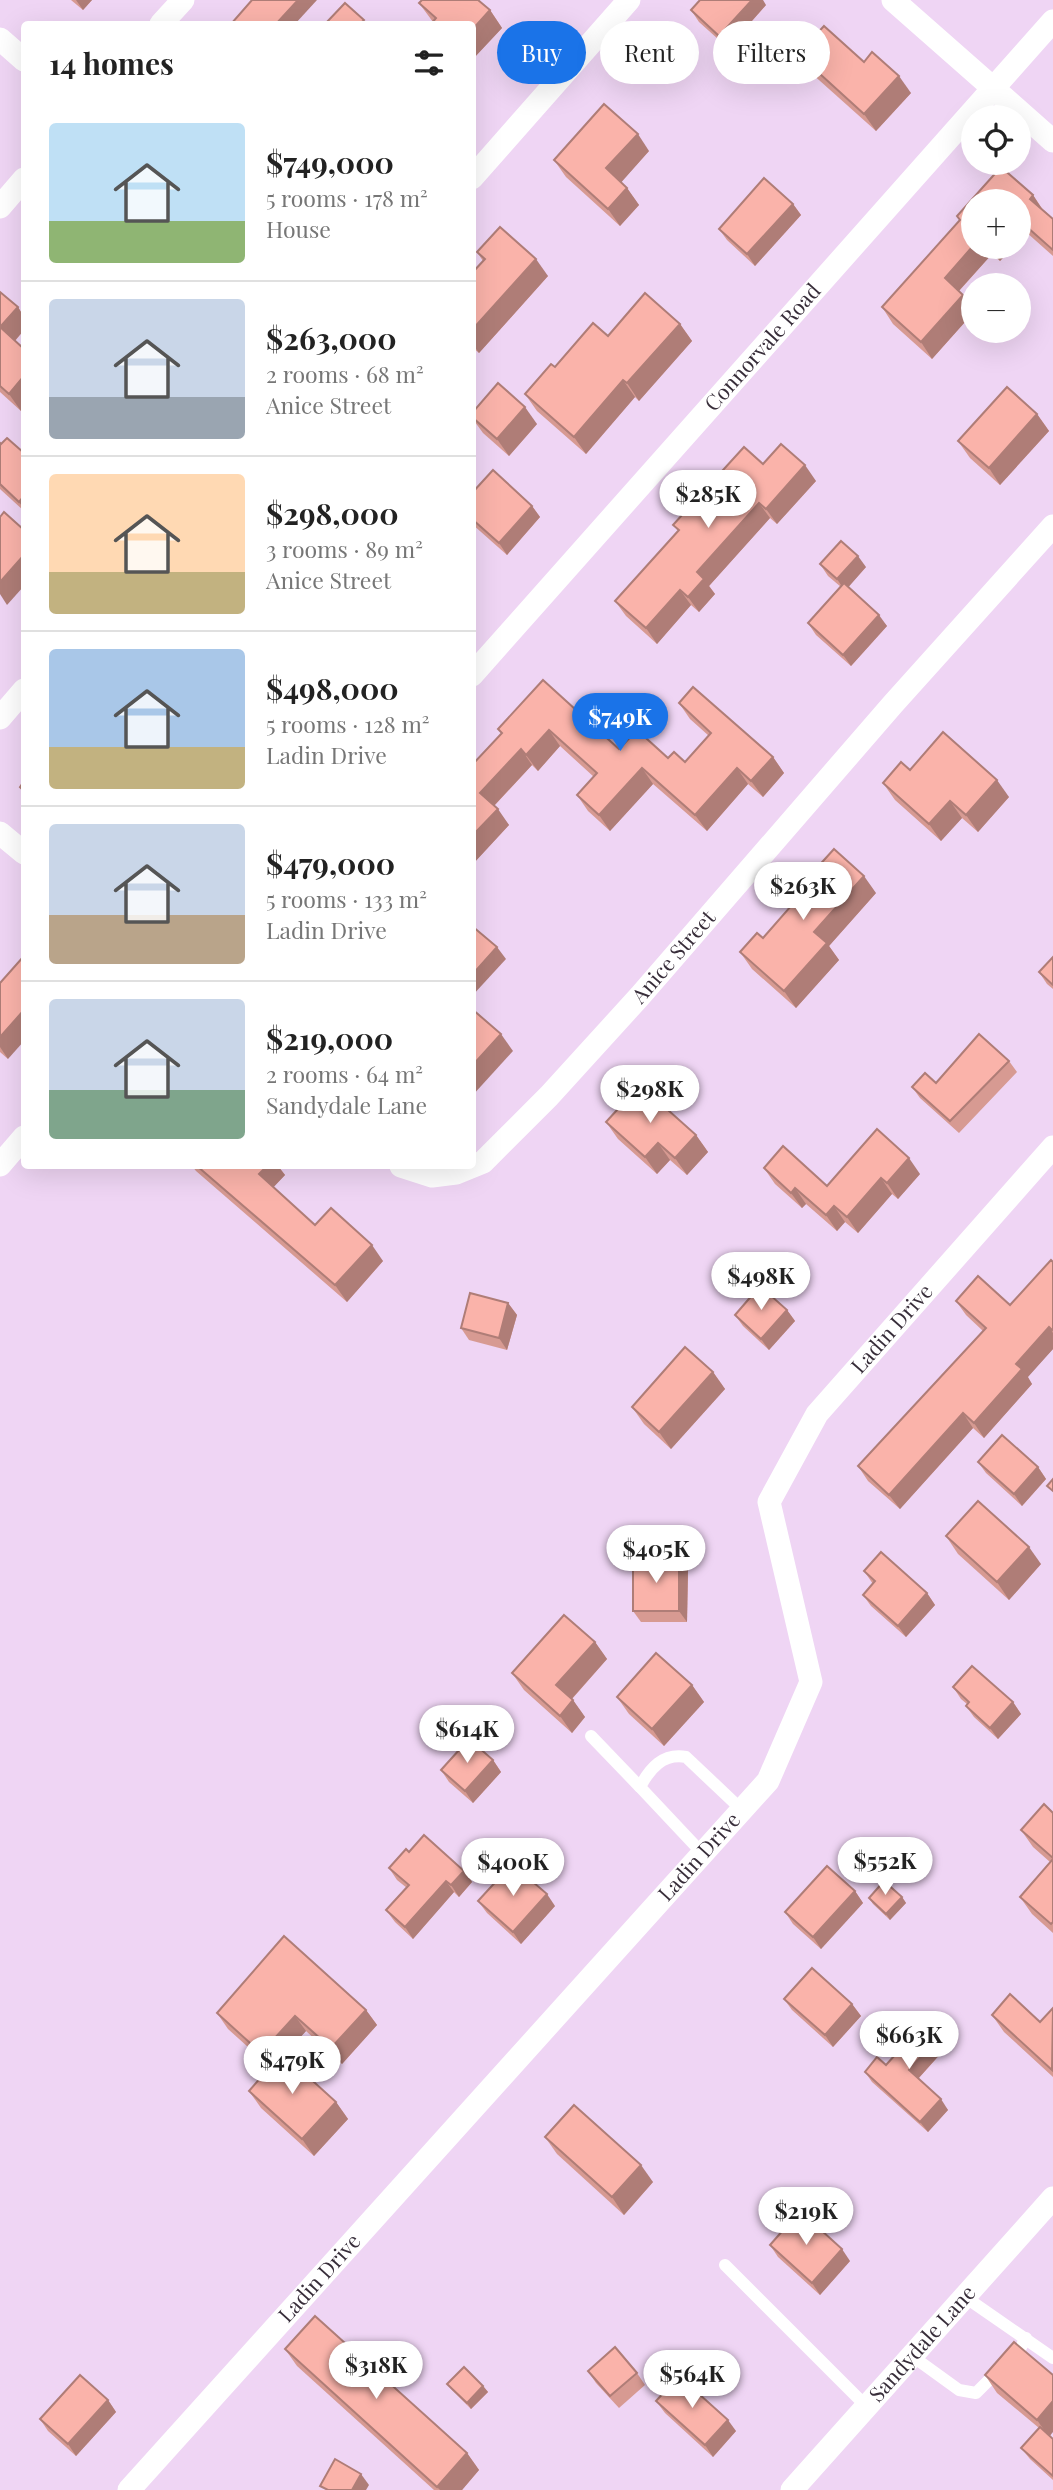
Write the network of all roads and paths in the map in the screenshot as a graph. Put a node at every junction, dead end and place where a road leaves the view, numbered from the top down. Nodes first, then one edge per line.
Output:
1 (183, 0) edge
2 (629, 0) edge
3 (893, 0) edge
4 (164, 21) edge
5 (1053, 21) edge
6 (0, 39) edge
7 (21, 57) edge
8 (994, 89) junction
9 (1053, 141) edge
10 (476, 173) edge
11 (21, 182) edge
12 (0, 207) edge
13 (1053, 526) edge
14 (476, 671) edge
15 (21, 694) edge
16 (0, 719) edge
17 (0, 833) edge
18 (21, 850) edge
19 (21, 1140) edge
20 (1053, 1147) edge
21 (0, 1165) edge
22 (476, 1165) edge
23 (410, 1169) edge
24 (467, 1169) edge
25 (591, 1736) dead end
26 (640, 1787) junction
27 (742, 1810) junction
28 (702, 1854) junction
29 (1053, 2198) edge
30 (726, 2264) dead end
31 (965, 2297) junction
32 (1026, 2338) junction
33 (912, 2356) junction
34 (1053, 2358) edge
35 (867, 2407) junction
36 (129, 2490) edge
37 (792, 2490) edge

1 - 4 street
2 - 10 street
3 - 8 street
5 - 8 street, Connorvale Road
6 - 7 street
8 - 9 street
8 - 14 street, Connorvale Road
11 - 12 street
13 - 22 street, Anice Street
15 - 16 street
17 - 18 street
19 - 21 street
20 - 27 street, Ladin Drive
23 - 24 street, Anice Street
25 - 26 lane
26 - 27 lane
26 - 28 lane
27 - 28 street, Ladin Drive
28 - 36 street, Ladin Drive
29 - 31 street, Sandydale Lane
30 - 35 lane
31 - 32 lane
31 - 33 street, Sandydale Lane
32 - 33 lane
32 - 34 lane
33 - 35 street, Sandydale Lane
35 - 37 street, Sandydale Lane

